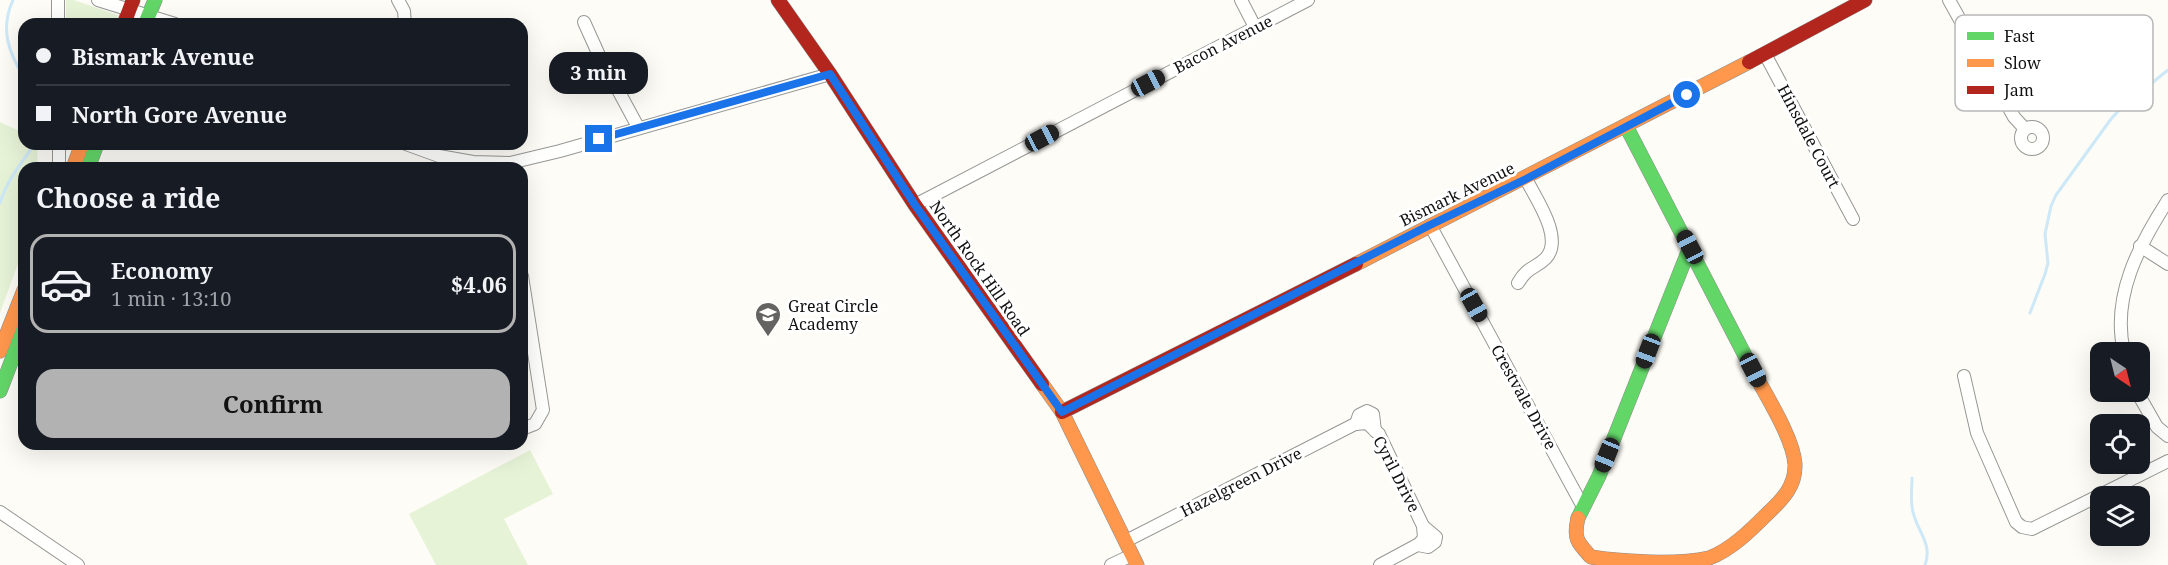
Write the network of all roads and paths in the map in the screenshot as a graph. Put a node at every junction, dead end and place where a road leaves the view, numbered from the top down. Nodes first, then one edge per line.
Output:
1 (58, 0) edge
2 (98, 0) edge
3 (155, 0) edge
4 (398, 0) edge
5 (779, 0) edge
6 (1241, 0) edge
7 (1308, 0) edge
8 (1864, 0) edge
9 (1949, 0) edge
10 (129, 12) edge
11 (1957, 15) edge
12 (58, 18) edge
13 (148, 18) edge
14 (405, 18) edge
15 (584, 22) dead end
16 (1255, 27) junction
17 (1765, 54) junction
18 (830, 74) junction
19 (2011, 111) edge
20 (1626, 126) junction
21 (638, 128) junction
22 (2025, 129) dead end
23 (422, 150) edge
24 (473, 162) edge
25 (521, 162) edge
26 (1526, 179) junction
27 (2168, 201) edge
28 (915, 205) junction
29 (1853, 219) dead end
30 (1430, 225) junction
31 (2140, 246) junction
32 (1690, 247) junction
33 (2168, 264) edge
34 (1518, 283) dead end
35 (528, 314) edge
36 (18, 316) edge
37 (2123, 342) edge
38 (18, 344) edge
39 (0, 351) edge
40 (1964, 376) dead end
41 (0, 391) edge
42 (2143, 402) edge
43 (1062, 412) junction
44 (1366, 426) joint
45 (528, 427) edge
46 (2168, 436) edge
47 (2168, 461) edge
48 (1582, 505) junction
49 (0, 512) edge
50 (1126, 541) junction
51 (1135, 560) edge
52 (78, 565) edge
53 (1112, 565) edge
54 (1380, 565) edge

1 - 12 street
2 - 10 street
3 - 13 street
4 - 14 street
5 - 18 street, North Rock Hill Road
6 - 16 street
7 - 16 street, Bacon Avenue
8 - 17 street, Bismark Avenue
9 - 11 street
15 - 21 street
16 - 28 street, Bacon Avenue
17 - 20 street, Bismark Avenue
17 - 29 street, Hinsdale Court
18 - 21 street
18 - 28 street, North Rock Hill Road
19 - 22 street
20 - 26 street, Bismark Avenue
20 - 32 street
21 - 25 street
23 - 24 street
26 - 30 street, Bismark Avenue
26 - 34 street
27 - 31 street
28 - 43 street, North Rock Hill Road
30 - 43 street, Bismark Avenue
30 - 48 street, Crestvale Drive
31 - 33 street
31 - 37 street
32 - 48 street
32 - 48 street
35 - 45 street
36 - 39 street
38 - 41 street
40 - 47 street
42 - 46 street
43 - 50 street, North Rock Hill Road
44 - 50 street, Hazelgreen Drive
44 - 54 street, Cyril Drive
49 - 52 street
50 - 51 street, North Rock Hill Road
51 - 53 street

